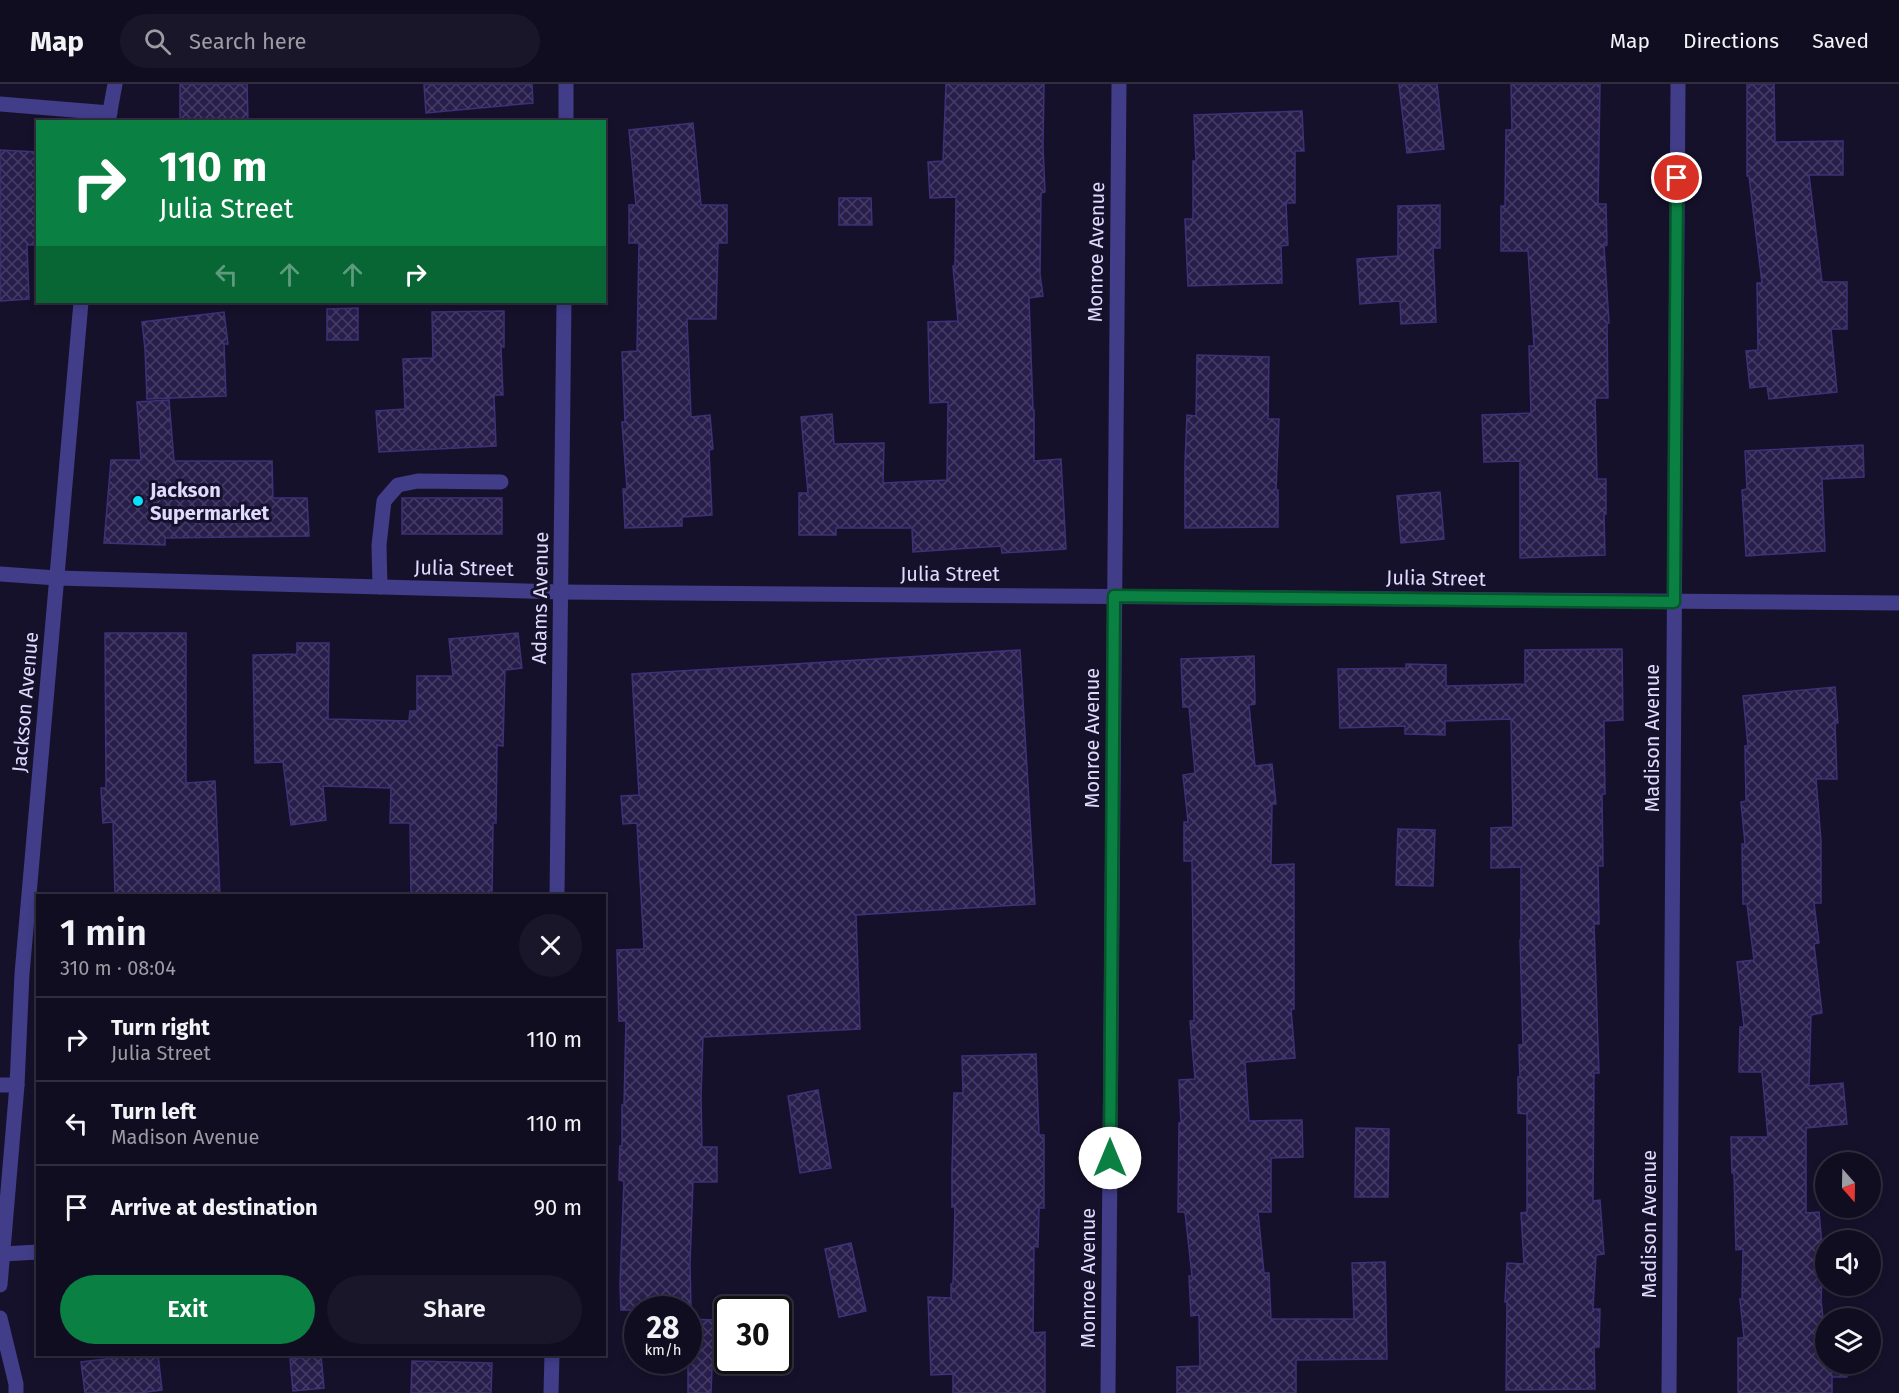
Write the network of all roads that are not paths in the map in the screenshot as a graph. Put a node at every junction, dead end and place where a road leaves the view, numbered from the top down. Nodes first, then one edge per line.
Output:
1 (115, 84) edge
2 (566, 84) edge
3 (1119, 84) edge
4 (1678, 84) edge
5 (0, 104) edge
6 (109, 117) edge
7 (566, 120) edge
8 (81, 303) edge
9 (564, 303) edge
10 (501, 482) dead end
11 (0, 574) edge
12 (57, 578) junction
13 (380, 587) junction
14 (561, 592) junction
15 (1114, 596) junction
16 (1674, 602) junction
17 (1899, 603) edge
18 (557, 894) edge
19 (0, 1085) edge
20 (17, 1085) junction
21 (36, 1252) edge
22 (3, 1254) junction
23 (0, 1285) edge
24 (0, 1318) edge
25 (552, 1356) edge
26 (15, 1393) edge
27 (551, 1393) edge
28 (1108, 1393) edge
29 (1669, 1393) edge

1 - 6 street
2 - 7 street
3 - 15 street, Monroe Avenue
4 - 16 street, Madison Avenue
5 - 6 street
8 - 12 street, Jackson Avenue
9 - 14 street, Adams Avenue
10 - 13 street
11 - 12 street, Julia Street
12 - 13 street, Julia Street
12 - 20 street, Jackson Avenue
13 - 14 street, Julia Street
14 - 15 street, Julia Street
14 - 18 street, Adams Avenue
15 - 16 street, Julia Street
15 - 28 street, Monroe Avenue
16 - 17 street, Julia Street
16 - 29 street, Madison Avenue
19 - 20 street
20 - 22 street, Jackson Avenue
21 - 22 street
22 - 23 street, Jackson Avenue
24 - 26 street
25 - 27 street

